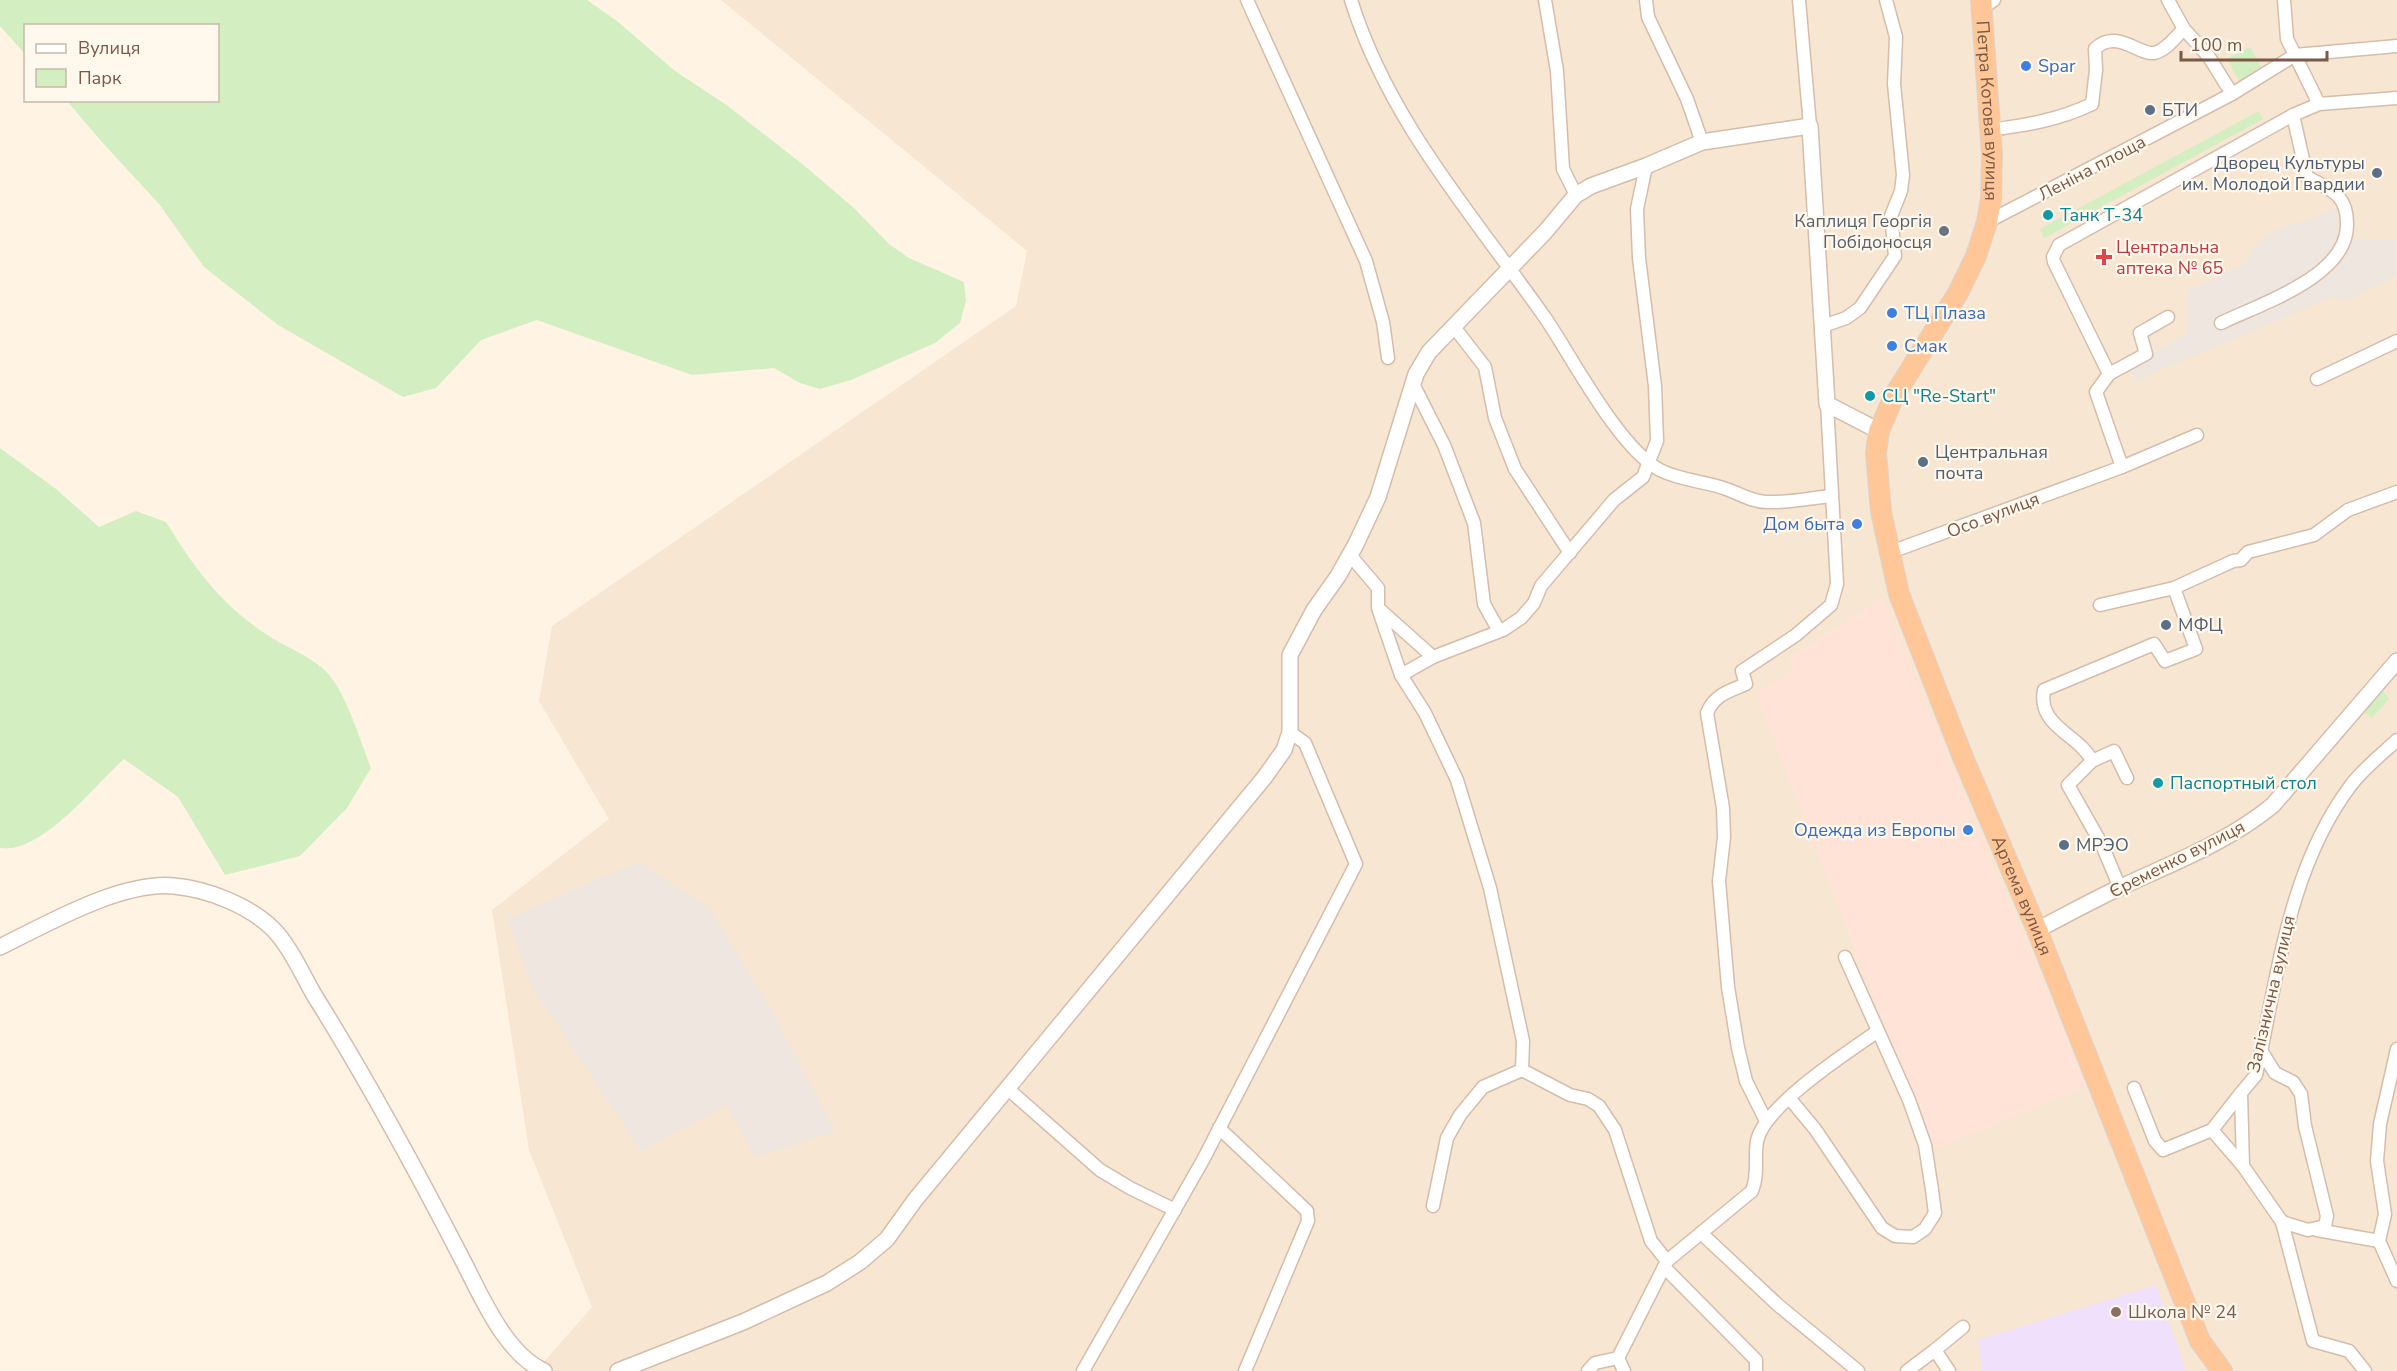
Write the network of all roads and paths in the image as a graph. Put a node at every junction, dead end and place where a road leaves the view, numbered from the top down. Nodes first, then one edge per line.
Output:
1 (1247, 0) edge
2 (1351, 0) edge
3 (1545, 0) edge
4 (1646, 0) edge
5 (1799, 0) edge
6 (1886, 0) edge
7 (2168, 0) edge
8 (2284, 0) edge
9 (1985, 3) edge
10 (2184, 28) junction
11 (2397, 46) edge
12 (2295, 55) junction
13 (2232, 94) junction
14 (2397, 98) edge
15 (2319, 104) junction
16 (2293, 115) junction
17 (1810, 126) junction
18 (1991, 130) junction
19 (1702, 142) junction
20 (1646, 166) junction
21 (1576, 195) junction
22 (1987, 222) junction
23 (1510, 269) junction
24 (2169, 317) dead end
25 (2221, 323) dead end
26 (1823, 326) junction
27 (1454, 327) junction
28 (2397, 341) edge
29 (1388, 358) dead end
30 (2109, 374) junction
31 (2317, 379) dead end
32 (1413, 384) junction
33 (1827, 404) junction
34 (2197, 435) dead end
35 (1878, 436) junction
36 (1649, 462) junction
37 (2122, 467) junction
38 (2397, 492) edge
39 (1831, 496) junction
40 (1570, 553) junction
41 (1888, 553) junction
42 (1350, 555) junction
43 (2174, 588) junction
44 (2100, 605) dead end
45 (1378, 608) junction
46 (1498, 632) junction
47 (1433, 657) junction
48 (2397, 661) edge
49 (1401, 675) junction
50 (1290, 732) junction
51 (2397, 740) edge
52 (2092, 761) junction
53 (2127, 778) dead end
54 (2120, 888) junction
55 (2037, 930) junction
56 (0, 947) edge
57 (1845, 957) dead end
58 (1878, 1031) junction
59 (2397, 1049) edge
60 (2262, 1052) junction
61 (1522, 1070) junction
62 (2134, 1088) dead end
63 (1008, 1089) junction
64 (2241, 1093) junction
65 (1790, 1099) junction
66 (1766, 1121) junction
67 (1219, 1128) junction
68 (2212, 1130) junction
69 (2243, 1166) junction
70 (1433, 1206) dead end
71 (1175, 1210) junction
72 (2282, 1222) junction
73 (2317, 1230) junction
74 (1701, 1233) junction
75 (2379, 1241) junction
76 (1665, 1264) junction
77 (2397, 1281) edge
78 (1963, 1327) dead end
79 (1935, 1350) junction
80 (1618, 1359) junction
81 (535, 1369) edge
82 (618, 1371) edge
83 (1083, 1371) edge
84 (1245, 1371) edge
85 (1588, 1371) edge
86 (1624, 1371) edge
87 (1756, 1371) edge
88 (1858, 1371) edge
89 (1906, 1371) edge
90 (1949, 1371) edge
91 (2222, 1371) edge
92 (2365, 1371) edge

1 - 29 street
2 - 23 street
3 - 21 street
4 - 19 street
5 - 17 street
6 - 26 street
7 - 10 street
8 - 12 street
9 - 18 highway, Петра Котова вулиця
10 - 13 street
10 - 18 street
11 - 12 street, Леніна площа
12 - 13 street, Леніна площа
12 - 15 street
13 - 22 street, Леніна площа
14 - 15 street
15 - 16 street
16 - 25 street
16 - 30 street
17 - 19 street
17 - 26 street
18 - 22 highway, Петра Котова вулиця
19 - 20 street
20 - 21 street
20 - 36 street
21 - 23 street
22 - 35 highway, Петра Котова вулиця
23 - 27 street
23 - 36 street
24 - 30 street
26 - 33 street
27 - 32 street
27 - 40 street
28 - 31 street
30 - 37 street
32 - 42 street
32 - 46 street
33 - 35 street
33 - 39 street
34 - 37 street, Осо вулиця
35 - 41 highway, Артема вулиця
36 - 39 street
36 - 40 street
37 - 41 street, Осо вулиця
38 - 43 street
39 - 66 street
40 - 46 street
41 - 55 highway, Артема вулиця
42 - 45 street
42 - 50 street
43 - 44 street
43 - 52 street
45 - 47 street
45 - 49 street
46 - 47 street
47 - 49 street
48 - 54 street, Єременко вулиця
49 - 61 street
50 - 63 street
50 - 67 street
51 - 60 street, Залізнична вулиця
52 - 53 street
52 - 54 street
54 - 55 street, Єременко вулиця
55 - 91 highway, Артема вулиця
56 - 81 street
57 - 58 street
58 - 65 street
58 - 65 street
59 - 75 street
60 - 64 street, Залізнична вулиця
60 - 73 street
61 - 70 street
61 - 76 street
62 - 68 street
63 - 71 street
63 - 82 street
64 - 68 street
64 - 69 street, Залізнична вулиця
65 - 66 street
66 - 74 street
67 - 71 street
67 - 84 street
68 - 69 street
69 - 72 street
71 - 83 street
72 - 73 street
72 - 92 street
73 - 75 street
74 - 76 street
74 - 88 street
75 - 77 street
76 - 80 street
76 - 87 street
78 - 79 street
79 - 89 street
79 - 90 street
80 - 85 street
80 - 86 street

